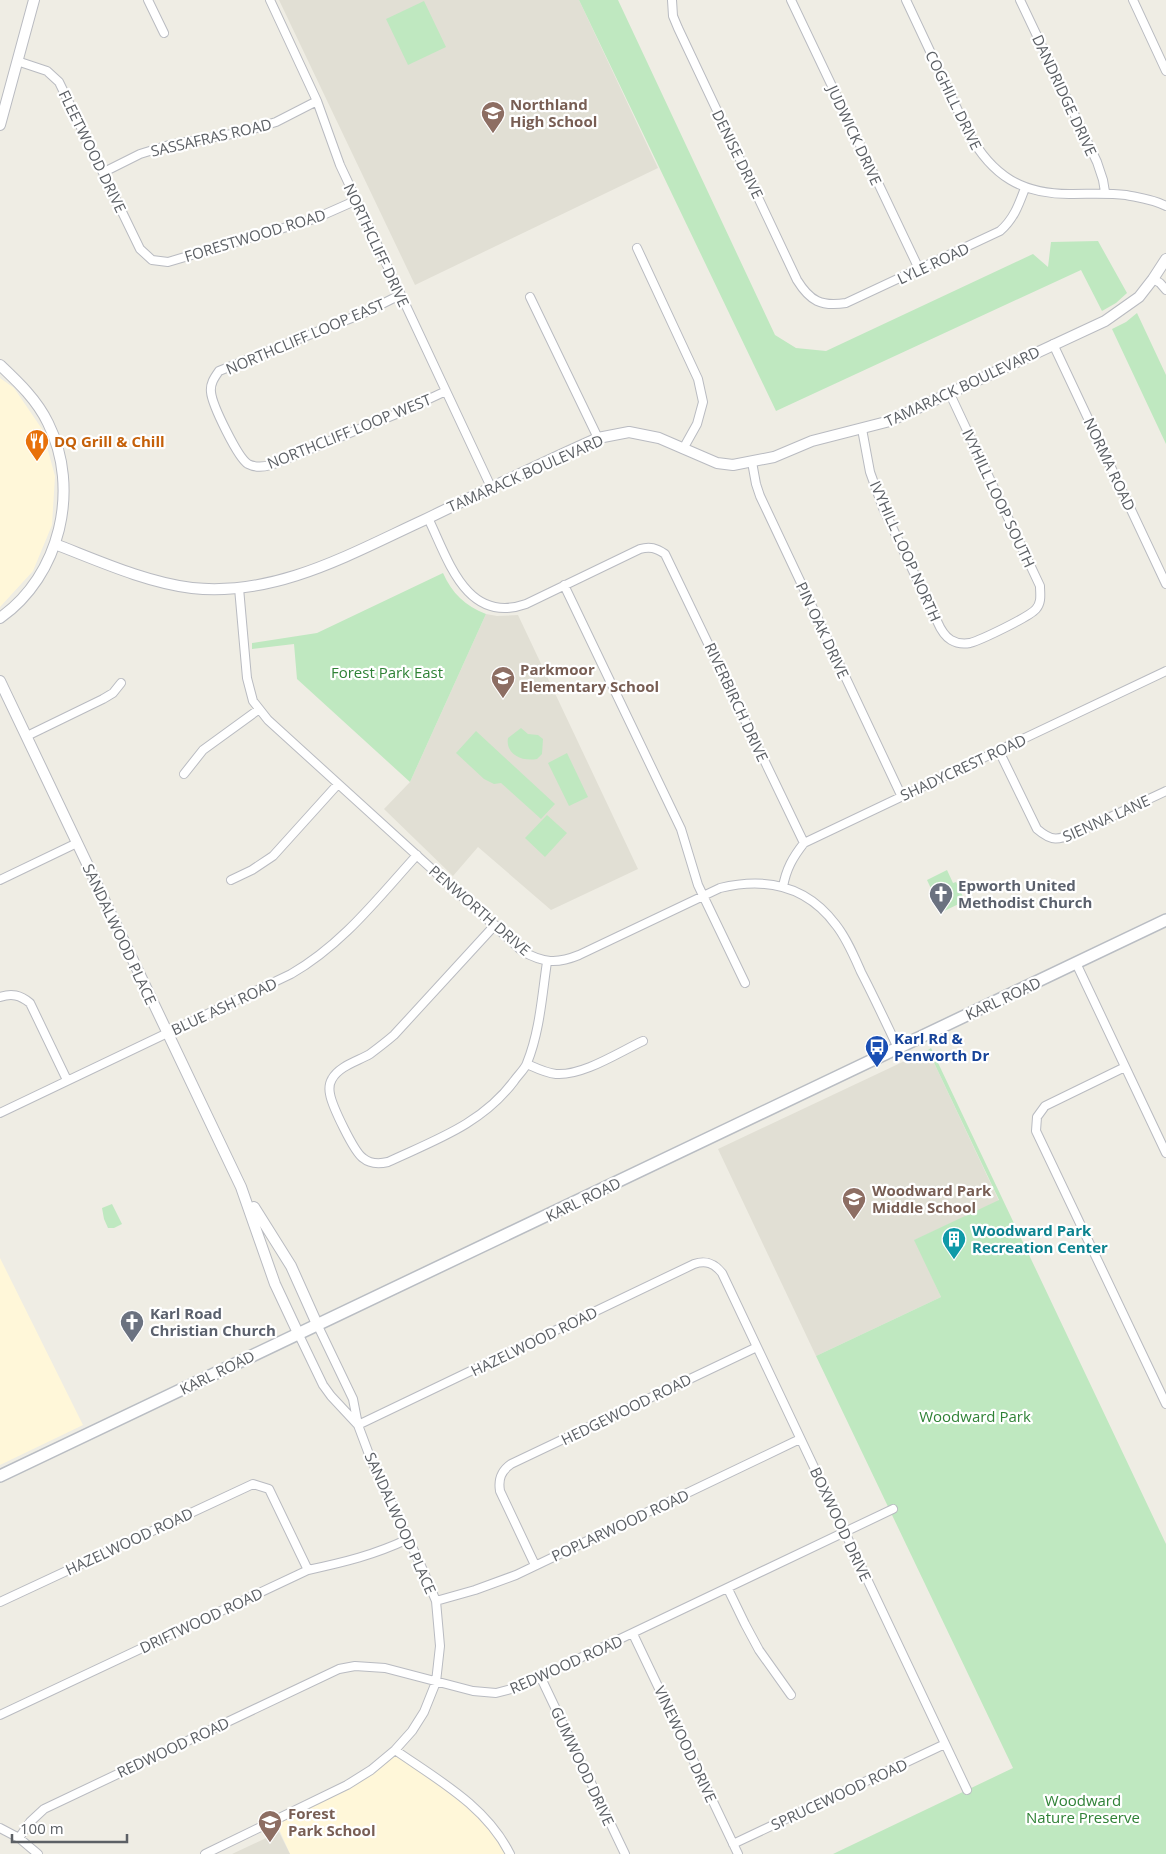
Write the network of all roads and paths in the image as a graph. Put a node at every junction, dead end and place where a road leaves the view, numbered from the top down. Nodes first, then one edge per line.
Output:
1 (34, 0) edge
2 (148, 0) edge
3 (270, 0) edge
4 (672, 0) edge
5 (791, 0) edge
6 (906, 0) edge
7 (1020, 0) edge
8 (1133, 0) edge
9 (164, 34) dead end
10 (17, 61) junction
11 (1166, 70) edge
12 (317, 101) junction
13 (0, 125) edge
14 (104, 172) junction
15 (1025, 188) junction
16 (1105, 192) junction
17 (357, 200) junction
18 (1166, 206) edge
19 (636, 248) dead end
20 (1166, 259) edge
21 (152, 260) joint
22 (919, 269) junction
23 (1153, 279) junction
24 (1166, 290) edge
25 (400, 295) junction
26 (530, 296) dead end
27 (817, 302) joint
28 (1053, 344) junction
29 (0, 365) edge
30 (446, 391) junction
31 (950, 394) junction
32 (862, 430) junction
33 (598, 438) junction
34 (683, 449) junction
35 (752, 462) junction
36 (251, 466) joint
37 (491, 487) junction
38 (428, 518) junction
39 (55, 544) junction
40 (1166, 584) edge
41 (564, 585) junction
42 (239, 588) junction
43 (0, 618) edge
44 (950, 640) joint
45 (1166, 671) edge
46 (0, 681) edge
47 (122, 683) dead end
48 (258, 710) junction
49 (27, 736) junction
50 (1000, 750) junction
51 (184, 774) dead end
52 (338, 784) junction
53 (1166, 791) edge
54 (902, 795) junction
55 (77, 843) junction
56 (804, 843) junction
57 (417, 855) junction
58 (0, 880) edge
59 (231, 880) dead end
60 (782, 887) junction
61 (703, 895) junction
62 (1166, 920) edge
63 (495, 925) junction
64 (547, 962) junction
65 (1076, 963) junction
66 (746, 983) dead end
67 (0, 997) edge
68 (167, 1033) junction
69 (643, 1041) dead end
70 (898, 1048) junction
71 (527, 1064) junction
72 (1125, 1067) junction
73 (67, 1080) junction
74 (0, 1112) edge
75 (1166, 1153) edge
76 (241, 1187) junction
77 (710, 1263) joint
78 (317, 1324) junction
79 (298, 1333) junction
80 (757, 1347) junction
81 (1166, 1404) edge
82 (358, 1425) junction
83 (800, 1439) junction
84 (0, 1476) edge
85 (893, 1509) dead end
86 (845, 1532) junction
87 (408, 1539) junction
88 (535, 1565) junction
89 (308, 1570) junction
90 (728, 1588) junction
91 (436, 1601) junction
92 (0, 1602) edge
93 (633, 1634) junction
94 (541, 1678) junction
95 (436, 1682) junction
96 (791, 1695) dead end
97 (0, 1715) edge
98 (945, 1744) junction
99 (396, 1750) junction
100 (967, 1790) dead end
101 (0, 1828) edge
102 (19, 1838) junction
103 (733, 1844) junction
104 (38, 1854) edge
105 (206, 1854) edge
106 (510, 1854) edge
107 (625, 1854) edge
108 (738, 1854) edge

1 - 10 street
2 - 9 street
3 - 12 street, NORTHCLIFF DRIVE
4 - 27 street, DENISE DRIVE
5 - 22 street, JUDWICK DRIVE
6 - 15 street, COGHILL DRIVE
7 - 16 street, DANDRIDGE DRIVE
8 - 11 street
10 - 13 street
10 - 14 street, FLEETWOOD DRIVE
12 - 14 street, SASSAFRAS ROAD
12 - 17 street, NORTHCLIFF DRIVE
14 - 21 street, FLEETWOOD DRIVE
15 - 16 street, COGHILL DRIVE
15 - 22 street, LYLE ROAD
16 - 18 street, COGHILL DRIVE
17 - 21 street, FORESTWOOD ROAD
17 - 25 street, NORTHCLIFF DRIVE
19 - 34 street
20 - 23 street, TAMARACK BOULEVARD
22 - 27 street, LYLE ROAD
23 - 24 street
23 - 28 street, TAMARACK BOULEVARD
25 - 30 street, NORTHCLIFF DRIVE
25 - 36 street, NORTHCLIFF LOOP EAST
26 - 33 street
28 - 31 street, TAMARACK BOULEVARD
28 - 40 street, NORMA ROAD
29 - 39 street
30 - 36 street, NORTHCLIFF LOOP WEST
30 - 37 street, NORTHCLIFF DRIVE
31 - 32 street, TAMARACK BOULEVARD
31 - 44 street, IVYHILL LOOP SOUTH
32 - 35 street, TAMARACK BOULEVARD
32 - 44 street, IVYHILL LOOP NORTH
33 - 34 street, TAMARACK BOULEVARD
33 - 37 street, TAMARACK BOULEVARD
34 - 35 street, TAMARACK BOULEVARD
35 - 54 street, PIN OAK DRIVE
37 - 38 street, TAMARACK BOULEVARD
38 - 41 street
38 - 42 street, TAMARACK BOULEVARD
39 - 42 street, TAMARACK BOULEVARD
39 - 43 street
41 - 56 street, RIVERBIRCH DRIVE
41 - 61 street
42 - 48 street, PENWORTH DRIVE
45 - 50 street, SHADYCREST ROAD
46 - 49 street, SANDALWOOD PLACE
47 - 49 street
48 - 51 street
48 - 52 street, PENWORTH DRIVE
49 - 55 street, SANDALWOOD PLACE
50 - 53 street, SIENNA LANE
50 - 54 street, SHADYCREST ROAD
52 - 57 street, PENWORTH DRIVE
52 - 59 street
54 - 56 street, SHADYCREST ROAD
55 - 58 street
55 - 68 street, SANDALWOOD PLACE
56 - 60 street, SHADYCREST ROAD
57 - 63 street, PENWORTH DRIVE
57 - 68 street, BLUE ASH ROAD
60 - 61 street, PENWORTH DRIVE
60 - 70 street, PENWORTH DRIVE
61 - 64 street, PENWORTH DRIVE
61 - 66 street
62 - 65 main road, KARL ROAD
63 - 64 street, PENWORTH DRIVE
63 - 71 street
64 - 71 street
65 - 70 main road, KARL ROAD
65 - 72 street
67 - 73 street
68 - 73 street, BLUE ASH ROAD
68 - 76 street, SANDALWOOD PLACE
69 - 71 street
70 - 78 main road, KARL ROAD
72 - 75 street
72 - 81 street
73 - 74 street, BLUE ASH ROAD
76 - 78 street, SANDALWOOD PLACE
76 - 79 street, SANDALWOOD PLACE
77 - 80 street, BOXWOOD DRIVE
77 - 82 street, HAZELWOOD ROAD
78 - 79 main road, KARL ROAD
78 - 82 street, SANDALWOOD PLACE
79 - 82 street, SANDALWOOD PLACE
79 - 84 main road, KARL ROAD
80 - 83 street, BOXWOOD DRIVE
80 - 88 street, HEDGEWOOD ROAD
82 - 87 street, SANDALWOOD PLACE
83 - 86 street, BOXWOOD DRIVE
83 - 88 street, POPLARWOOD ROAD
85 - 86 street, REDWOOD ROAD
86 - 90 street, REDWOOD ROAD
86 - 98 street, BOXWOOD DRIVE
87 - 89 street, DRIFTWOOD ROAD
87 - 91 street, SANDALWOOD PLACE
88 - 91 street, POPLARWOOD ROAD
89 - 92 street, HAZELWOOD ROAD
89 - 97 street, DRIFTWOOD ROAD
90 - 93 street, REDWOOD ROAD
90 - 96 street
91 - 95 street, SANDALWOOD PLACE
93 - 94 street, REDWOOD ROAD
93 - 103 street, VINEWOOD DRIVE
94 - 95 street, REDWOOD ROAD
94 - 107 street, GUMWOOD DRIVE
95 - 99 street, SANDALWOOD PLACE
95 - 102 street, REDWOOD ROAD
98 - 100 street, BOXWOOD DRIVE
98 - 103 street, SPRUCEWOOD ROAD
99 - 105 street, SANDALWOOD PLACE
99 - 106 street
101 - 102 street
102 - 104 street
103 - 108 street, VINEWOOD DRIVE

